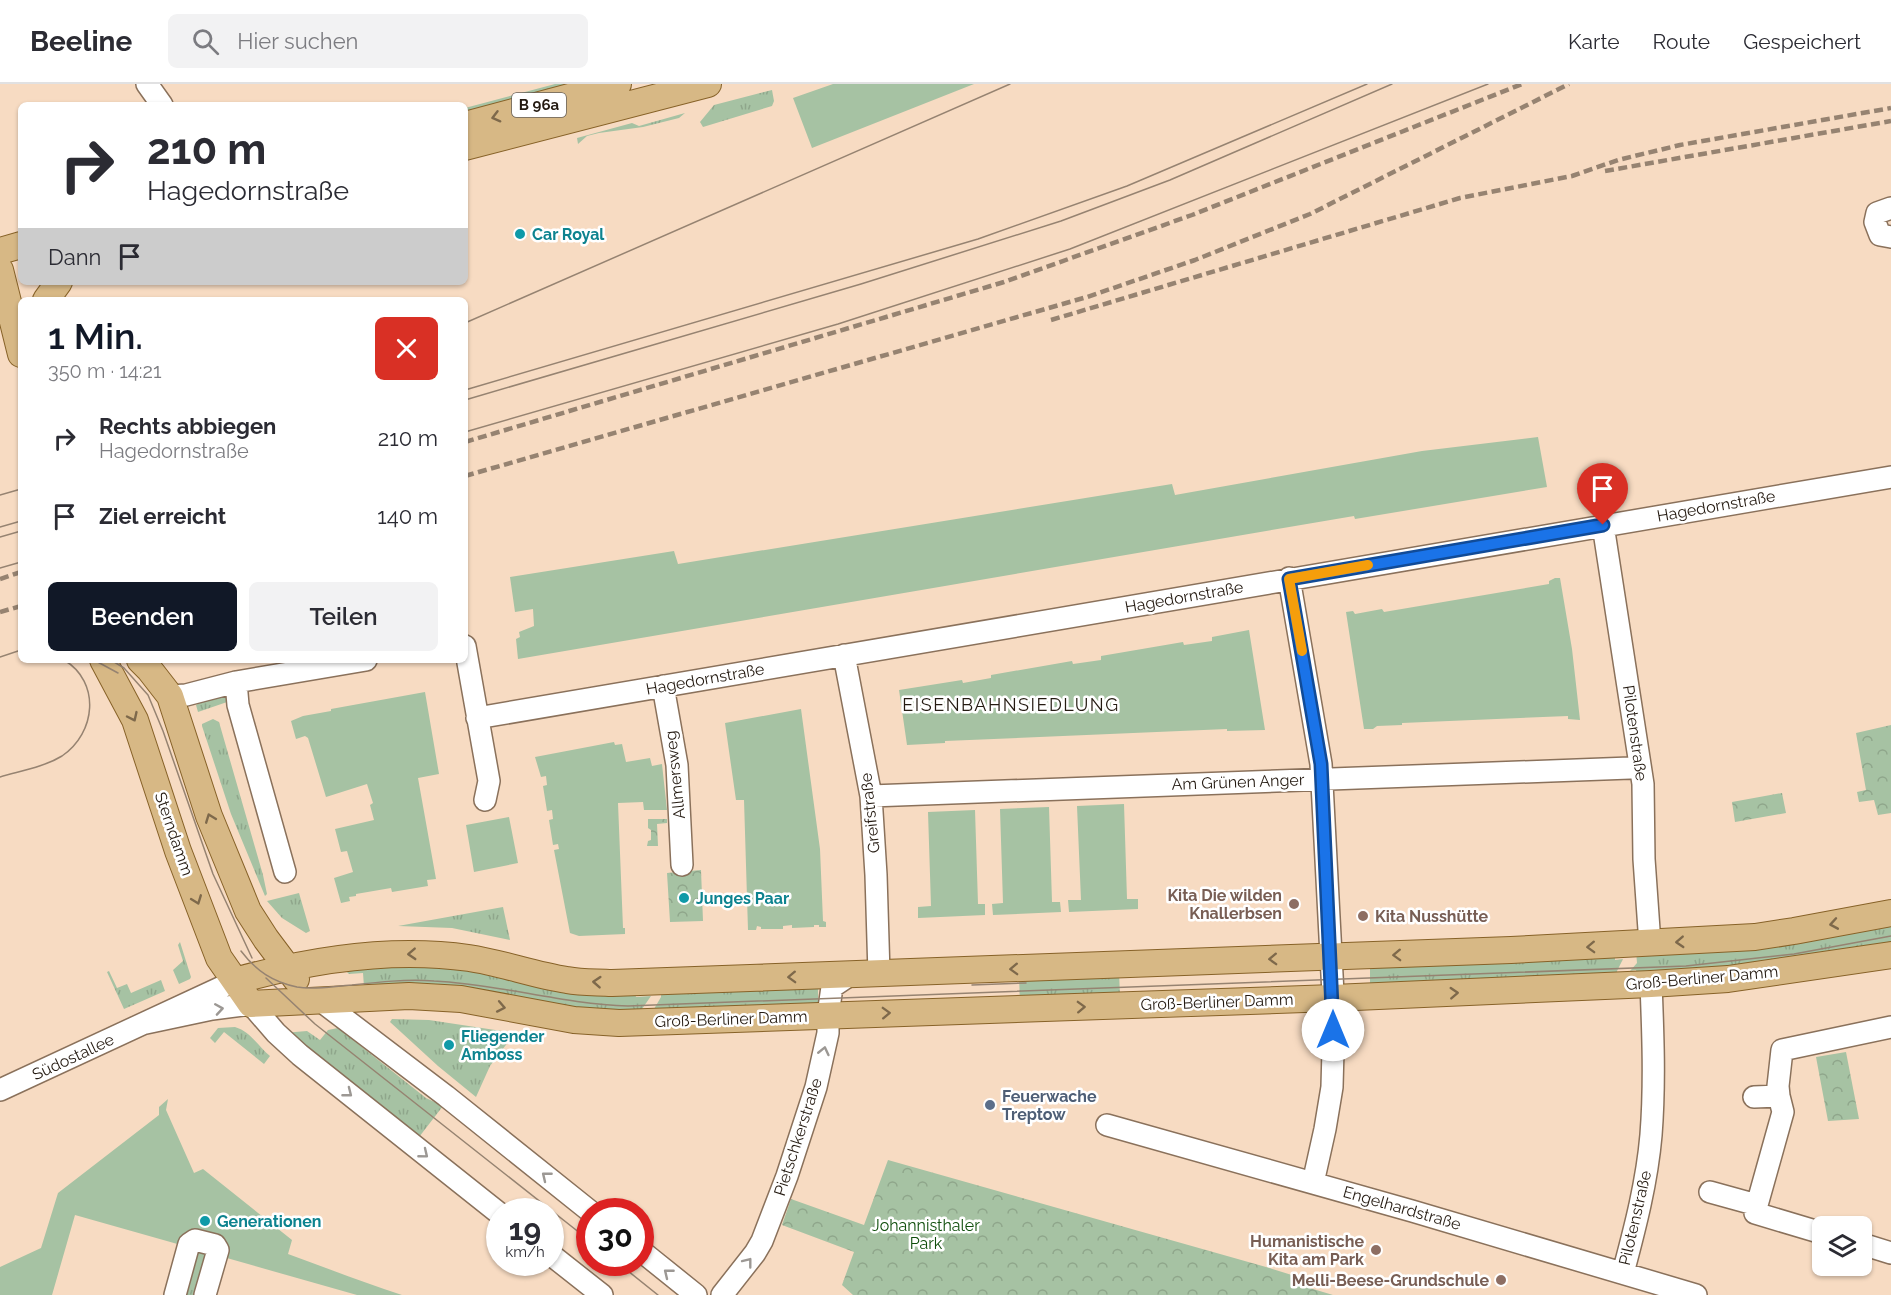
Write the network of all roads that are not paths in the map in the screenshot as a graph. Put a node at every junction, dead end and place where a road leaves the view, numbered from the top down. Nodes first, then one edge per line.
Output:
1 (147, 84) edge
2 (615, 84) edge
3 (708, 84) edge
4 (160, 102) edge
5 (584, 116) junction
6 (468, 124) edge
7 (468, 146) edge
8 (1891, 208) edge
9 (1891, 237) edge
10 (18, 250) edge
11 (5, 269) edge
12 (18, 338) edge
13 (1891, 477) edge
14 (1603, 525) junction
15 (1289, 579) junction
16 (844, 655) junction
17 (105, 663) edge
18 (143, 663) edge
19 (348, 663) edge
20 (468, 663) edge
21 (236, 682) junction
22 (663, 686) junction
23 (183, 695) junction
24 (477, 718) junction
25 (1640, 765) junction
26 (1322, 778) junction
27 (871, 796) junction
28 (485, 800) dead end
29 (682, 865) dead end
30 (285, 872) dead end
31 (1891, 913) edge
32 (1650, 944) junction
33 (1891, 955) edge
34 (1331, 957) junction
35 (288, 969) junction
36 (879, 974) junction
37 (850, 975) junction
38 (235, 981) junction
39 (1651, 984) junction
40 (1333, 998) junction
41 (321, 1001) junction
42 (251, 1004) junction
43 (828, 1015) junction
44 (146, 1023) junction
45 (1891, 1027) edge
46 (0, 1090) edge
47 (1779, 1096) junction
48 (1754, 1097) dead end
49 (1107, 1125) dead end
50 (1312, 1183) junction
51 (1710, 1192) dead end
52 (576, 1200) edge
53 (486, 1203) edge
54 (1757, 1205) junction
55 (1812, 1230) edge
56 (1872, 1247) edge
57 (1891, 1253) edge
58 (654, 1261) edge
59 (564, 1265) edge
60 (1623, 1273) junction
61 (175, 1295) edge
62 (205, 1295) edge
63 (602, 1295) edge
64 (696, 1295) edge
65 (722, 1295) edge
66 (1696, 1295) edge

1 - 4 street
2 - 5 main road
2 -> 6 main road, B 96a
3 - 5 main road, B 96a
5 - 7 main road, B 96a
8 - 9 street
10 - 11 main road
11 - 12 main road
13 - 14 street, Hagedornstraße
14 - 15 street, Hagedornstraße
14 - 25 street, Pilotenstraße
15 - 16 street, Hagedornstraße
15 - 26 street
16 - 22 street, Hagedornstraße
16 - 27 street, Greifstraße
17 -> 38 main road, Sterndamm
18 - 23 main road
19 - 21 street
20 - 24 street
21 - 23 street
21 - 30 street
22 - 24 street, Hagedornstraße
22 - 29 street, Allmersweg
35 -> 23 main road
24 - 28 street
25 - 26 street, Am Grünen Anger
25 - 32 street, Pilotenstraße
26 - 27 street, Am Grünen Anger
26 - 34 street
27 - 36 street, Greifstraße
31 -> 32 main road
32 -> 34 main road
33 - 39 main road, Groß-Berliner Damm
34 -> 36 main road
34 - 40 street
37 -> 35 main road
35 - 38 main road
35 - 41 main road
36 - 37 main road
37 - 43 street, Pietschkerstraße
38 - 42 main road, Sterndamm
38 - 44 street, Südostallee
40 -> 39 main road, Groß-Berliner Damm
39 - 60 street, Pilotenstraße
43 -> 40 main road, Groß-Berliner Damm
40 - 50 street
41 - 42 main road
41 -> 43 main road, Groß-Berliner Damm
52 -> 41 street
44 -> 42 street, Südostallee
42 -> 53 street, Sterndamm
65 -> 43 street, Pietschkerstraße
44 - 46 street, Südostallee
45 - 47 street
47 - 48 street
47 - 54 street
49 - 50 street, Engelhardstraße
50 - 60 street, Engelhardstraße
51 - 54 street
54 - 55 street
56 - 57 street
64 -> 58 street
59 - 63 street
60 - 66 street, Engelhardstraße
61 - 62 street

